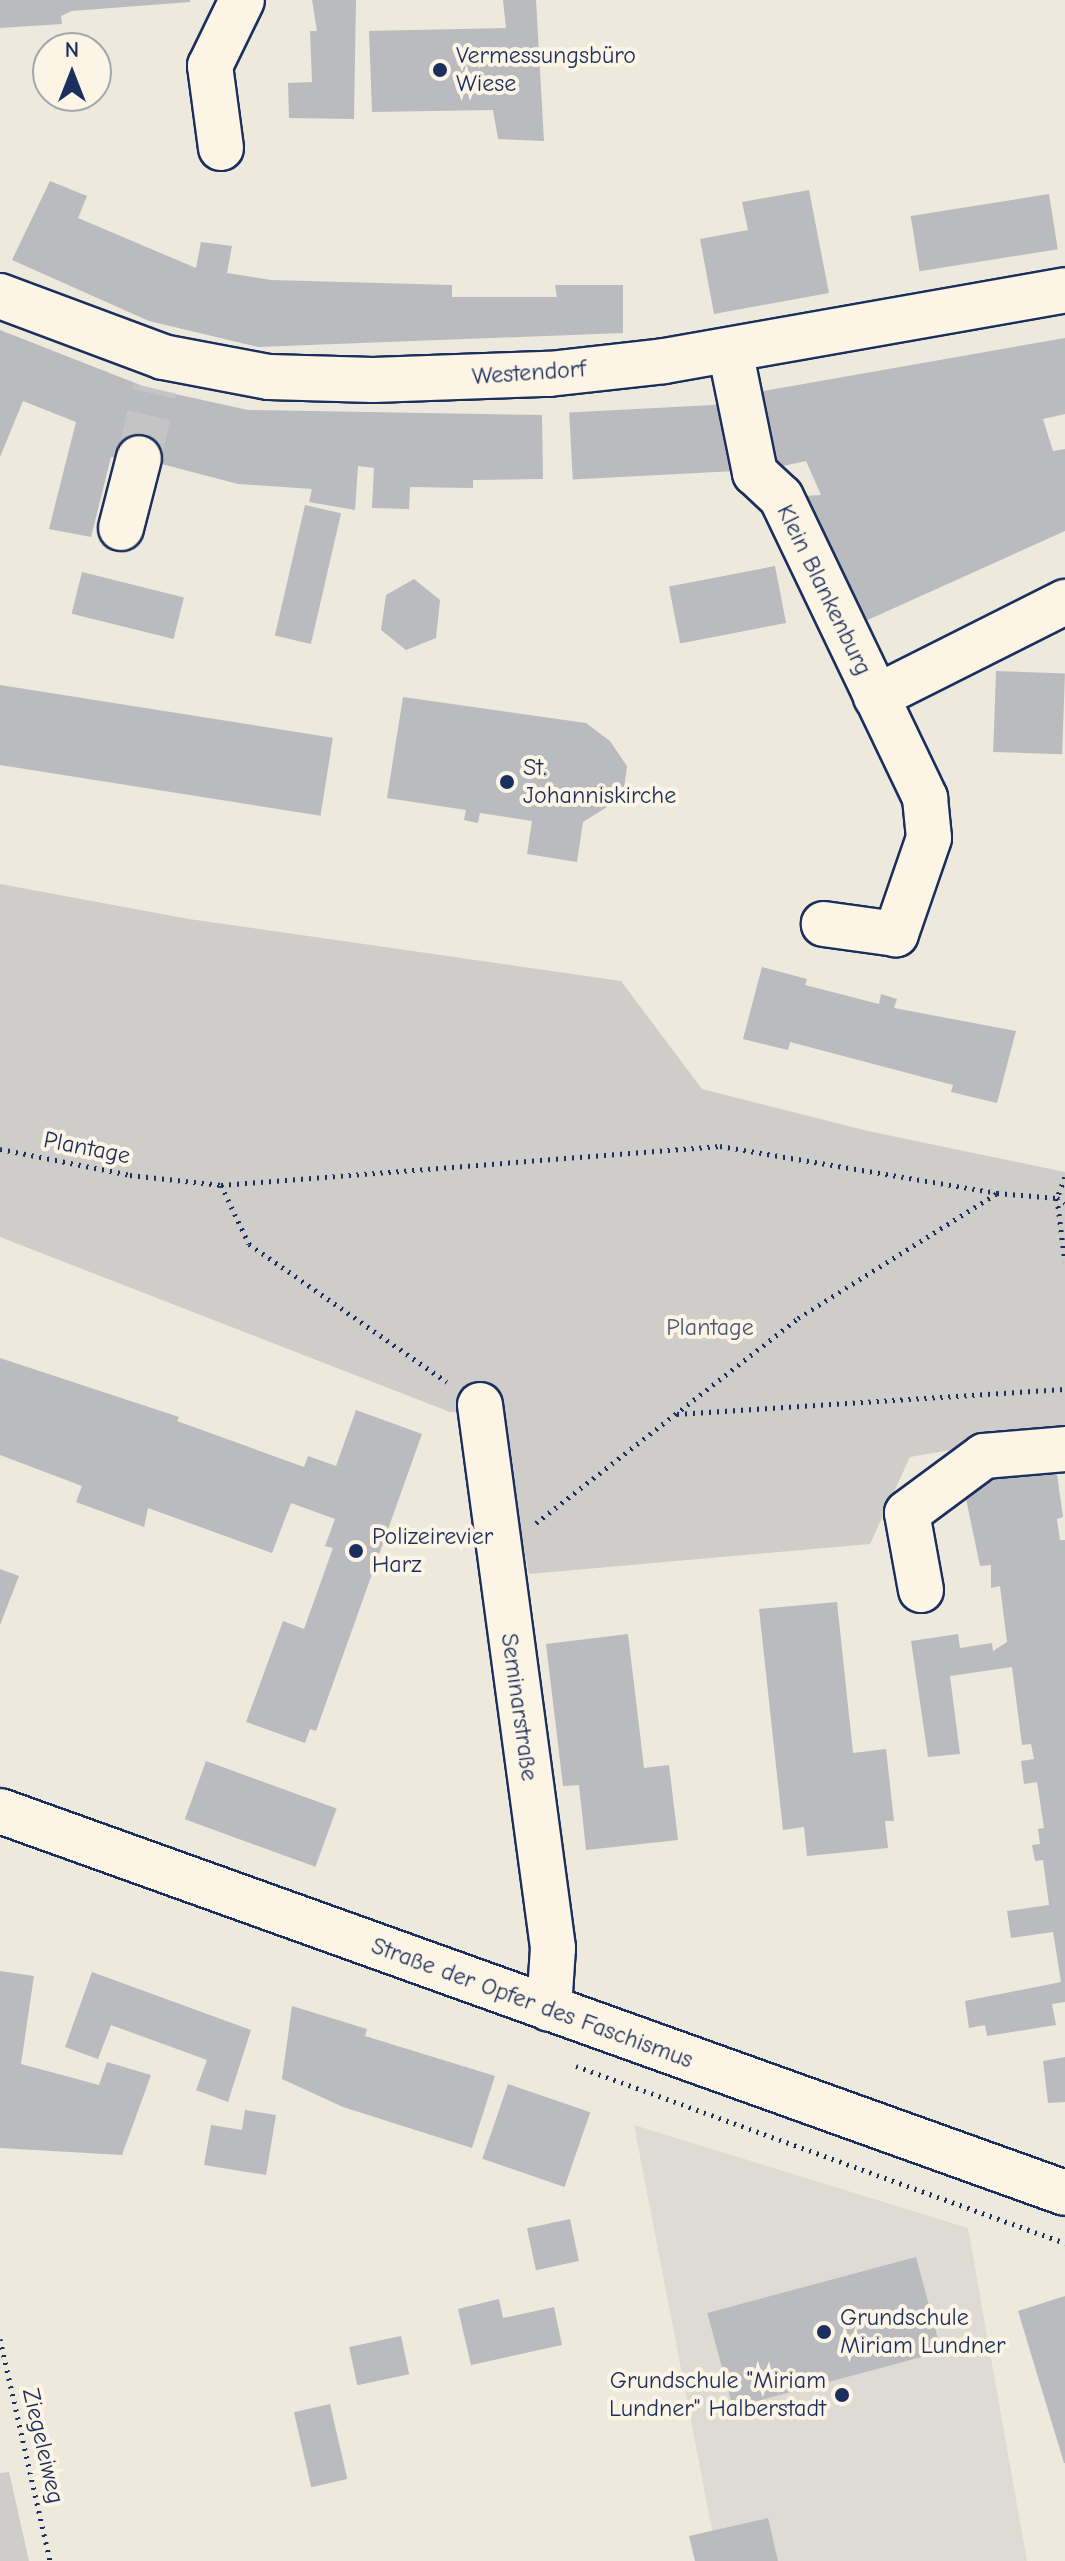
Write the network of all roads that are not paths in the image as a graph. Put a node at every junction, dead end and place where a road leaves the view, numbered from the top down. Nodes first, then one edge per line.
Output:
1 (242, 0) edge
2 (221, 148) dead end
3 (1065, 290) edge
4 (0, 296) edge
5 (730, 350) junction
6 (139, 458) tunnel mouth
7 (121, 528) dead end
8 (1065, 602) edge
9 (876, 697) junction
10 (824, 924) dead end
11 (480, 1405) road end
12 (1065, 1449) edge
13 (921, 1590) dead end
14 (0, 1811) edge
15 (549, 2009) junction
16 (1065, 2193) edge

1 - 2 street
3 - 5 street, Westendorf
4 - 5 street, Westendorf
5 - 9 street, Klein Blankenburg
6 - 7 street
8 - 9 street, Klein Blankenburg
9 - 10 street, Klein Blankenburg
11 - 15 street, Seminarstraße
12 - 13 street
14 - 15 street, Straße der Opfer des Faschismus
15 - 16 street, Straße der Opfer des Faschismus

